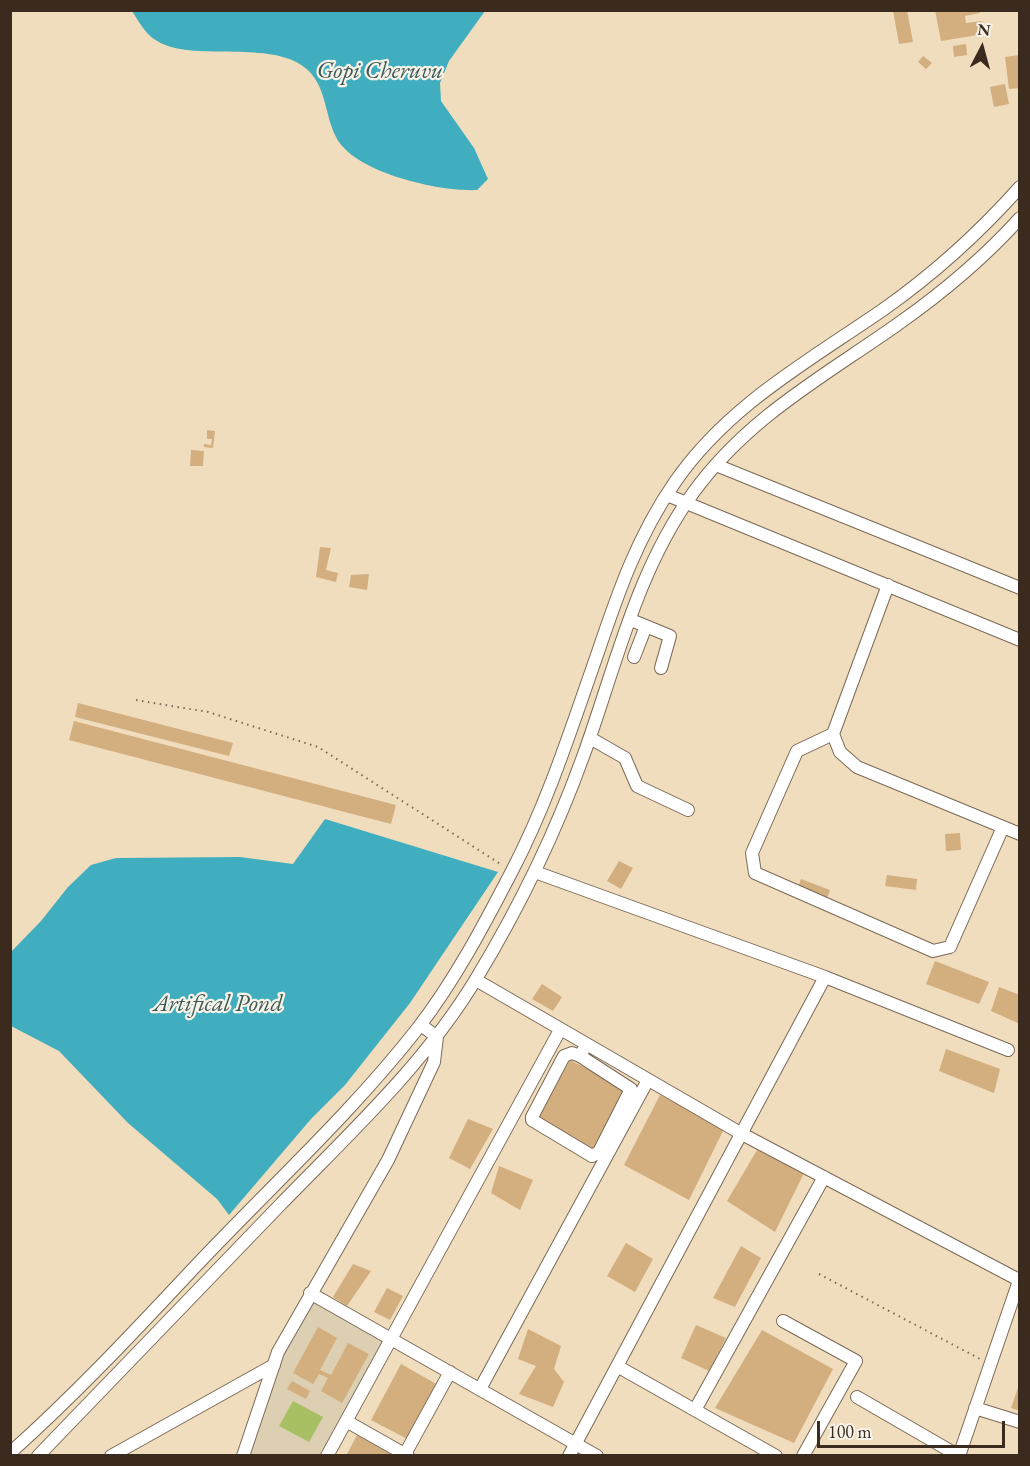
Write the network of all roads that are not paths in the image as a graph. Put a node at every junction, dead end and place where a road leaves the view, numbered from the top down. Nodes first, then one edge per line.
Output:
1 (1020, 187) edge
2 (1020, 218) edge
3 (716, 465) junction
4 (668, 495) junction
5 (686, 503) junction
6 (888, 585) junction
7 (1020, 588) edge
8 (631, 620) junction
9 (646, 626) junction
10 (1020, 640) edge
11 (634, 657) dead end
12 (661, 668) dead end
13 (833, 734) junction
14 (590, 738) junction
15 (688, 810) dead end
16 (1003, 827) junction
17 (1020, 834) edge
18 (535, 872) junction
19 (825, 977) junction
20 (476, 980) junction
21 (421, 1025) junction
22 (560, 1030) junction
23 (437, 1037) junction
24 (586, 1045) junction
25 (1008, 1050) dead end
26 (580, 1056) junction
27 (622, 1065) junction
28 (616, 1078) junction
29 (648, 1080) junction
30 (742, 1134) junction
31 (824, 1177) junction
32 (1019, 1279) edge
33 (310, 1293) junction
34 (783, 1321) dead end
35 (394, 1338) junction
36 (274, 1365) junction
37 (617, 1366) junction
38 (450, 1372) junction
39 (480, 1389) junction
40 (857, 1397) dead end
41 (975, 1408) junction
42 (695, 1410) junction
43 (346, 1421) junction
44 (1020, 1422) edge
45 (576, 1444) junction
46 (10, 1453) edge
47 (119, 1454) edge
48 (38, 1455) edge
49 (243, 1455) edge
50 (327, 1455) edge
51 (406, 1455) edge
52 (569, 1455) edge
53 (597, 1455) edge
54 (776, 1455) edge
55 (803, 1455) edge
56 (959, 1455) edge

1 - 4 street
2 - 3 street
3 - 5 street
3 - 7 street
4 - 5 street
4 - 21 street
5 - 6 street
5 - 8 street
6 - 10 street
6 - 13 street
8 - 9 street
8 - 14 street
9 - 11 street
9 - 12 street
13 - 16 street
13 - 16 street
14 - 15 street
14 - 18 street
16 - 17 street
18 - 19 street
18 - 20 street
19 - 25 street
19 - 30 street
20 - 22 street
20 - 23 street
21 - 23 street
21 - 46 street
22 - 24 street
22 - 35 street
23 - 33 street
23 - 48 street
24 - 26 street
24 - 27 street
26 - 28 street
26 - 28 street
27 - 28 street
27 - 29 street
29 - 30 street
29 - 39 street
30 - 31 street
30 - 37 street
31 - 32 street
31 - 42 street
32 - 41 street
33 - 35 street
33 - 36 street
34 - 55 street
35 - 38 street
35 - 43 street
36 - 47 street
36 - 49 street
37 - 42 street
37 - 45 street
38 - 39 street
38 - 51 street
39 - 45 street
40 - 56 street
41 - 44 street
41 - 56 street
42 - 54 street
43 - 50 street
43 - 51 street
45 - 52 street
45 - 53 street

